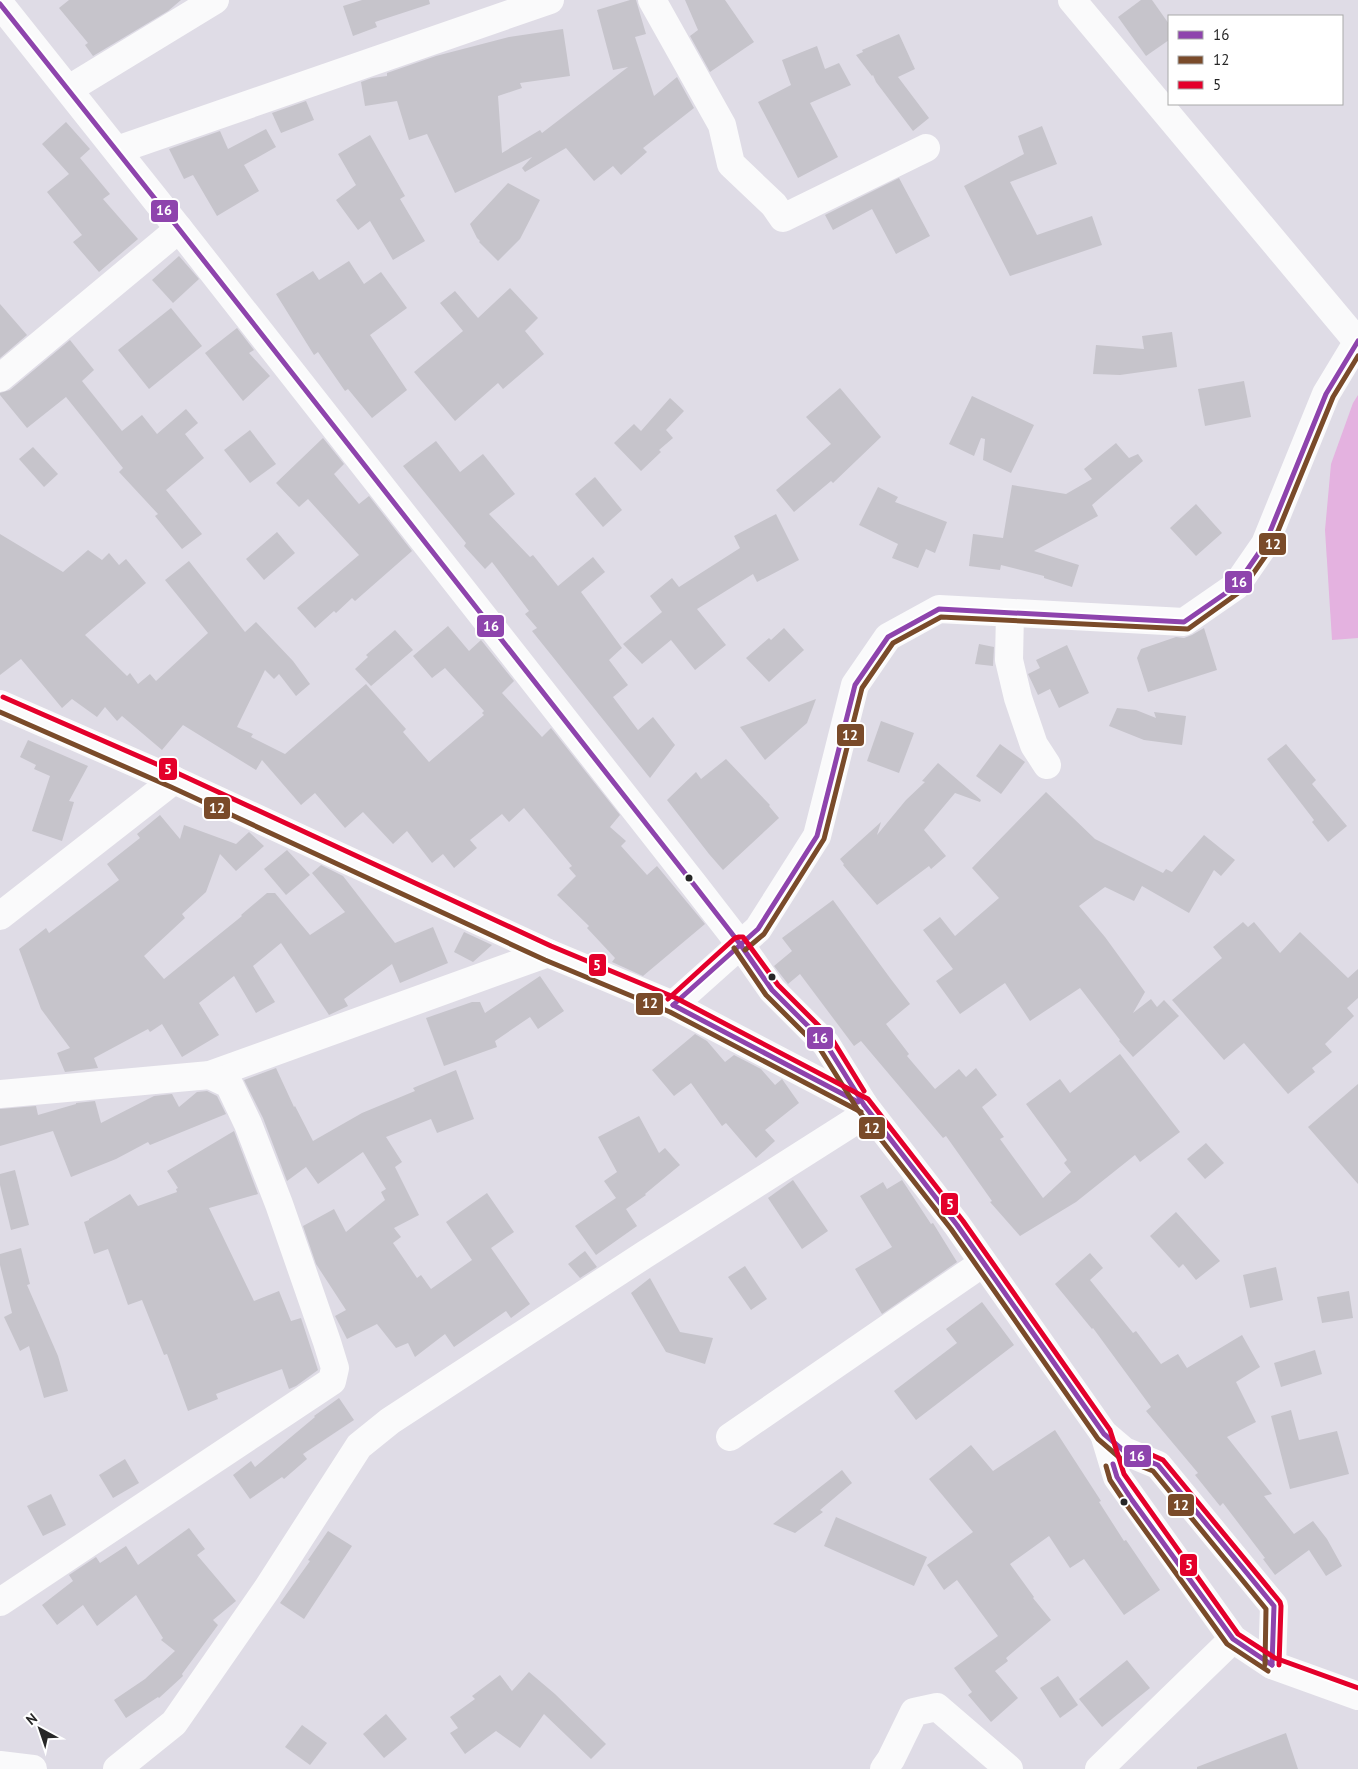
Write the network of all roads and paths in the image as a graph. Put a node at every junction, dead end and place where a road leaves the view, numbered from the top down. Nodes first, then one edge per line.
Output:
1 (215, 0) edge
2 (550, 0) edge
3 (652, 0) edge
4 (1072, 0) edge
5 (0, 4) edge
6 (69, 89) junction
7 (926, 148) dead end
8 (117, 150) junction
9 (179, 229) junction
10 (1358, 341) edge
11 (0, 378) edge
12 (1010, 613) junction
13 (0, 704) edge
14 (1047, 765) dead end
15 (174, 780) junction
16 (0, 916) edge
17 (740, 944) junction
18 (548, 953) junction
19 (673, 1005) junction
20 (210, 1075) junction
21 (0, 1094) edge
22 (867, 1109) junction
23 (983, 1263) junction
24 (1104, 1434) junction
25 (730, 1437) dead end
26 (0, 1602) edge
27 (1233, 1639) junction
28 (1272, 1665) junction
29 (1358, 1696) edge
30 (0, 1765) edge
31 (33, 1769) edge
32 (117, 1769) edge
33 (884, 1769) edge
34 (1009, 1769) edge
35 (1099, 1769) edge

1 - 6 street
2 - 8 street
3 - 7 street
4 - 10 street
5 - 6 street
6 - 8 street
8 - 9 street
9 - 11 street
9 - 17 street
10 - 12 street
12 - 14 street
12 - 17 street
13 - 15 street
15 - 16 street
15 - 18 street
17 - 19 street
17 - 22 street
18 - 19 street
18 - 20 street
19 - 22 street
20 - 21 street
20 - 26 street
22 - 23 street
22 - 32 street
23 - 24 street
23 - 25 street
24 - 27 street
24 - 28 street
27 - 28 street
27 - 35 street
28 - 29 street
30 - 31 street
33 - 34 street

